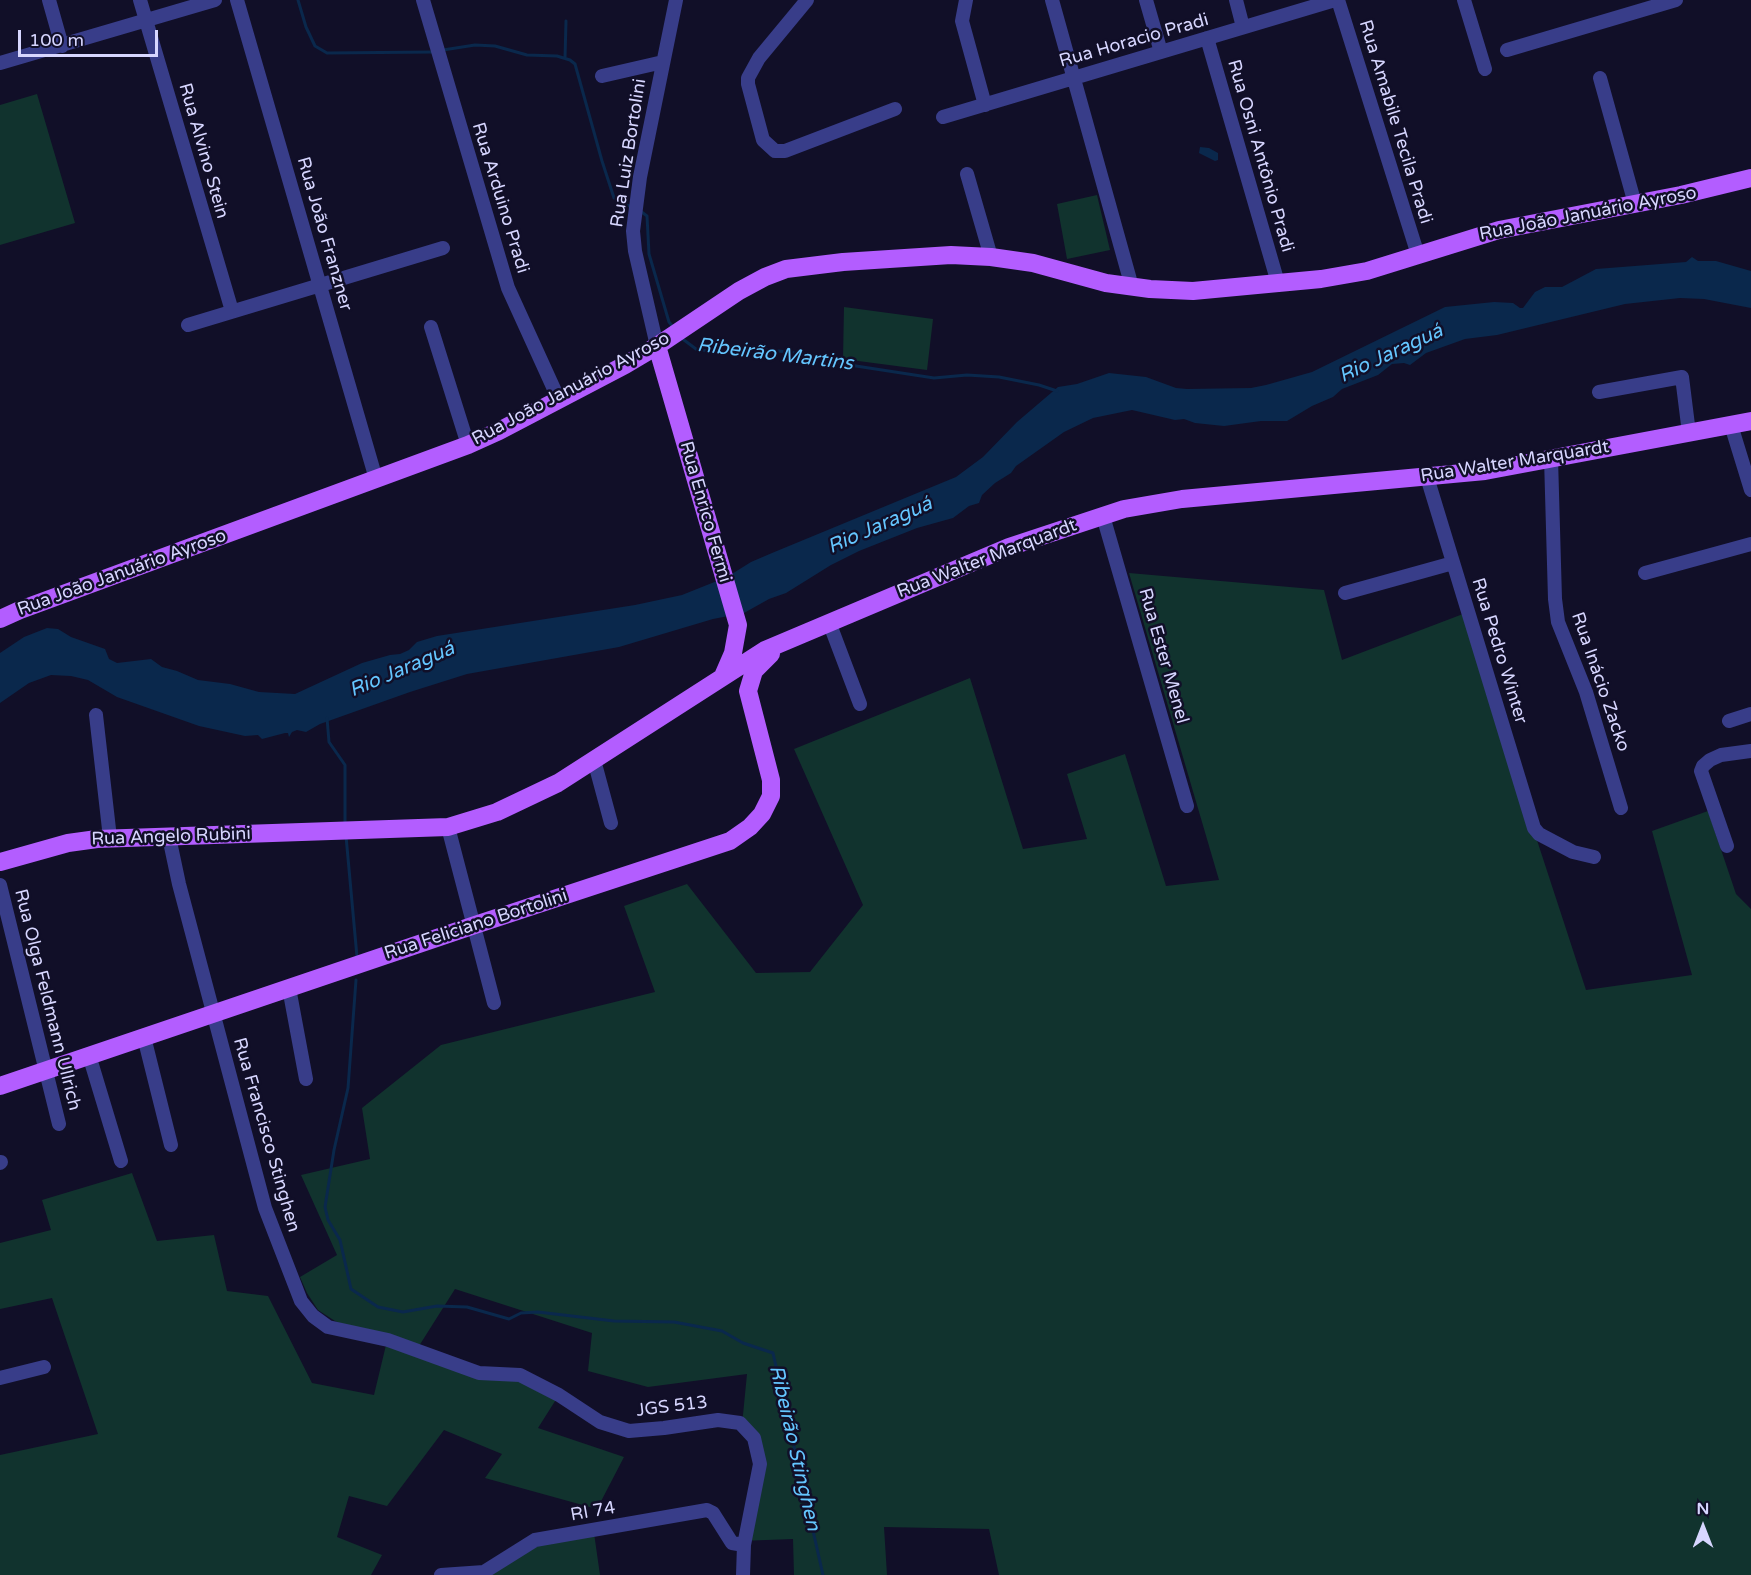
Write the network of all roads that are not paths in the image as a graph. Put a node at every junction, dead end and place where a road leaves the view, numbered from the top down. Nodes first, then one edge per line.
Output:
1 (49, 0) edge
2 (140, 0) edge
3 (215, 0) edge
4 (237, 0) edge
5 (423, 0) edge
6 (676, 0) edge
7 (807, 0) edge
8 (966, 0) edge
9 (1052, 0) edge
10 (1146, 0) edge
11 (1236, 0) edge
12 (1336, 0) edge
13 (1456, 0) edge
14 (1464, 0) edge
15 (1676, 0) edge
16 (146, 21) junction
17 (1463, 23) dead end
18 (1243, 27) junction
19 (1207, 38) junction
20 (62, 46) junction
21 (1507, 50) dead end
22 (1161, 52) junction
23 (663, 62) junction
24 (0, 63) edge
25 (1485, 69) dead end
26 (602, 76) dead end
27 (1074, 77) junction
28 (1600, 78) dead end
29 (985, 105) junction
30 (895, 109) dead end
31 (943, 117) dead end
32 (967, 174) dead end
33 (1751, 178) edge
34 (1635, 204) junction
35 (443, 248) dead end
36 (1418, 255) junction
37 (992, 257) junction
38 (1278, 283) junction
39 (320, 285) junction
40 (1132, 287) junction
41 (231, 311) junction
42 (188, 325) dead end
43 (431, 327) dead end
44 (670, 338) junction
45 (1599, 392) dead end
46 (559, 400) junction
47 (1751, 421) edge
48 (1731, 425) junction
49 (1689, 433) junction
50 (468, 445) junction
51 (1551, 458) junction
52 (1427, 477) junction
53 (376, 479) junction
54 (1751, 490) edge
55 (1103, 516) junction
56 (1751, 544) edge
57 (1453, 563) junction
58 (1645, 573) dead end
59 (1345, 593) dead end
60 (0, 619) edge
61 (829, 622) junction
62 (786, 641) junction
63 (722, 677) junction
64 (748, 691) junction
65 (860, 704) dead end
66 (1751, 714) edge
67 (96, 715) dead end
68 (1729, 721) dead end
69 (1751, 751) edge
70 (594, 760) junction
71 (1187, 806) dead end
72 (1621, 808) dead end
73 (611, 823) dead end
74 (448, 827) junction
75 (346, 831) joint
76 (169, 837) junction
77 (110, 838) junction
78 (1727, 846) dead end
79 (1594, 857) dead end
80 (0, 862) edge
81 (0, 885) edge
82 (475, 925) junction
83 (288, 988) junction
84 (494, 1003) dead end
85 (214, 1013) junction
86 (144, 1036) junction
87 (89, 1055) junction
88 (44, 1070) junction
89 (306, 1079) dead end
90 (0, 1086) edge
91 (59, 1124) dead end
92 (171, 1145) dead end
93 (121, 1161) dead end
94 (44, 1367) dead end
95 (499, 1375) joint
96 (0, 1378) edge
97 (744, 1545) junction
98 (441, 1575) edge
99 (743, 1575) edge

1 - 20 street
2 - 16 street, Rua Alvino Stein
3 - 16 street
4 - 39 street, Rua João Franzner
5 - 46 street, Rua Arduino Pradi
6 - 23 street, Rua Luiz Bortolini
7 - 30 street
8 - 29 street
9 - 27 street
10 - 22 street
11 - 18 street
12 - 18 street, Rua Horacio Pradi
12 - 36 street, Rua Amabile Tecila Pradi
13 - 17 street
14 - 25 street
15 - 21 street
16 - 20 street
16 - 41 street, Rua Alvino Stein
18 - 19 street, Rua Horacio Pradi
19 - 22 street, Rua Horacio Pradi
19 - 38 street, Rua Osni Antônio Pradi
20 - 24 street
22 - 27 street, Rua Horacio Pradi
23 - 26 street
23 - 44 street, Rua Luiz Bortolini
27 - 29 street, Rua Horacio Pradi
27 - 40 street
28 - 34 street
29 - 31 street, Rua Horacio Pradi
32 - 37 street
33 - 34 main road, Rua João Januário Ayroso
34 - 36 main road, Rua João Januário Ayroso
35 - 39 street
36 - 38 main road, Rua João Januário Ayroso
37 - 40 main road, Rua João Januário Ayroso
37 - 44 main road, Rua João Januário Ayroso
38 - 40 main road, Rua João Januário Ayroso
39 - 41 street
39 - 53 street, Rua João Franzner
41 - 42 street
43 - 50 street
44 - 46 main road, Rua João Januário Ayroso
44 - 63 main road, Rua Enrico Fermi
45 - 49 street
46 - 50 main road, Rua João Januário Ayroso
47 - 48 main road, Rua Walter Marquardt
48 - 49 main road, Rua Walter Marquardt
48 - 54 street
49 - 51 main road, Rua Walter Marquardt
50 - 53 main road, Rua João Januário Ayroso
51 - 52 main road, Rua Walter Marquardt
51 - 72 street, Rua Inácio Zacko
52 - 55 main road, Rua Walter Marquardt
52 - 57 street, Rua Pedro Winter
53 - 60 main road, Rua João Januário Ayroso
55 - 61 main road, Rua Walter Marquardt
55 - 71 street, Rua Ester Menel
56 - 58 street
57 - 59 street
57 - 79 street, Rua Pedro Winter
61 - 62 main road, Rua Walter Marquardt
61 - 65 street
62 - 63 main road, Rua Walter Marquardt
62 - 64 main road
63 - 64 main road
63 - 70 main road, Rua Walter Marquardt
64 - 82 main road, Rua Feliciano Bortolini
66 - 68 street
67 - 77 street
69 - 78 street
70 - 73 street
70 - 74 main road, Rua Walter Marquardt
74 - 75 main road, Rua Walter Marquardt
74 - 82 street
75 - 76 main road, Rua Angelo Rubini
76 - 77 main road, Rua Angelo Rubini
76 - 85 street, Rua Francisco Stinghen
77 - 80 main road, Rua Angelo Rubini
81 - 88 street, Rua Olga Feldmann Ullrich
82 - 83 main road, Rua Feliciano Bortolini
82 - 84 street
83 - 85 main road, Rua Feliciano Bortolini
83 - 89 street
85 - 86 main road, Rua Feliciano Bortolini
85 - 95 street, Rua Francisco Stinghen
86 - 87 main road, Rua Feliciano Bortolini
86 - 92 street
87 - 88 main road, Rua Feliciano Bortolini
87 - 93 street
88 - 90 main road, Rua Feliciano Bortolini
88 - 91 street, Rua Olga Feldmann Ullrich
94 - 96 street
95 - 97 street, JGS 513
97 - 98 street, RI 74
97 - 99 street, JGS 513

